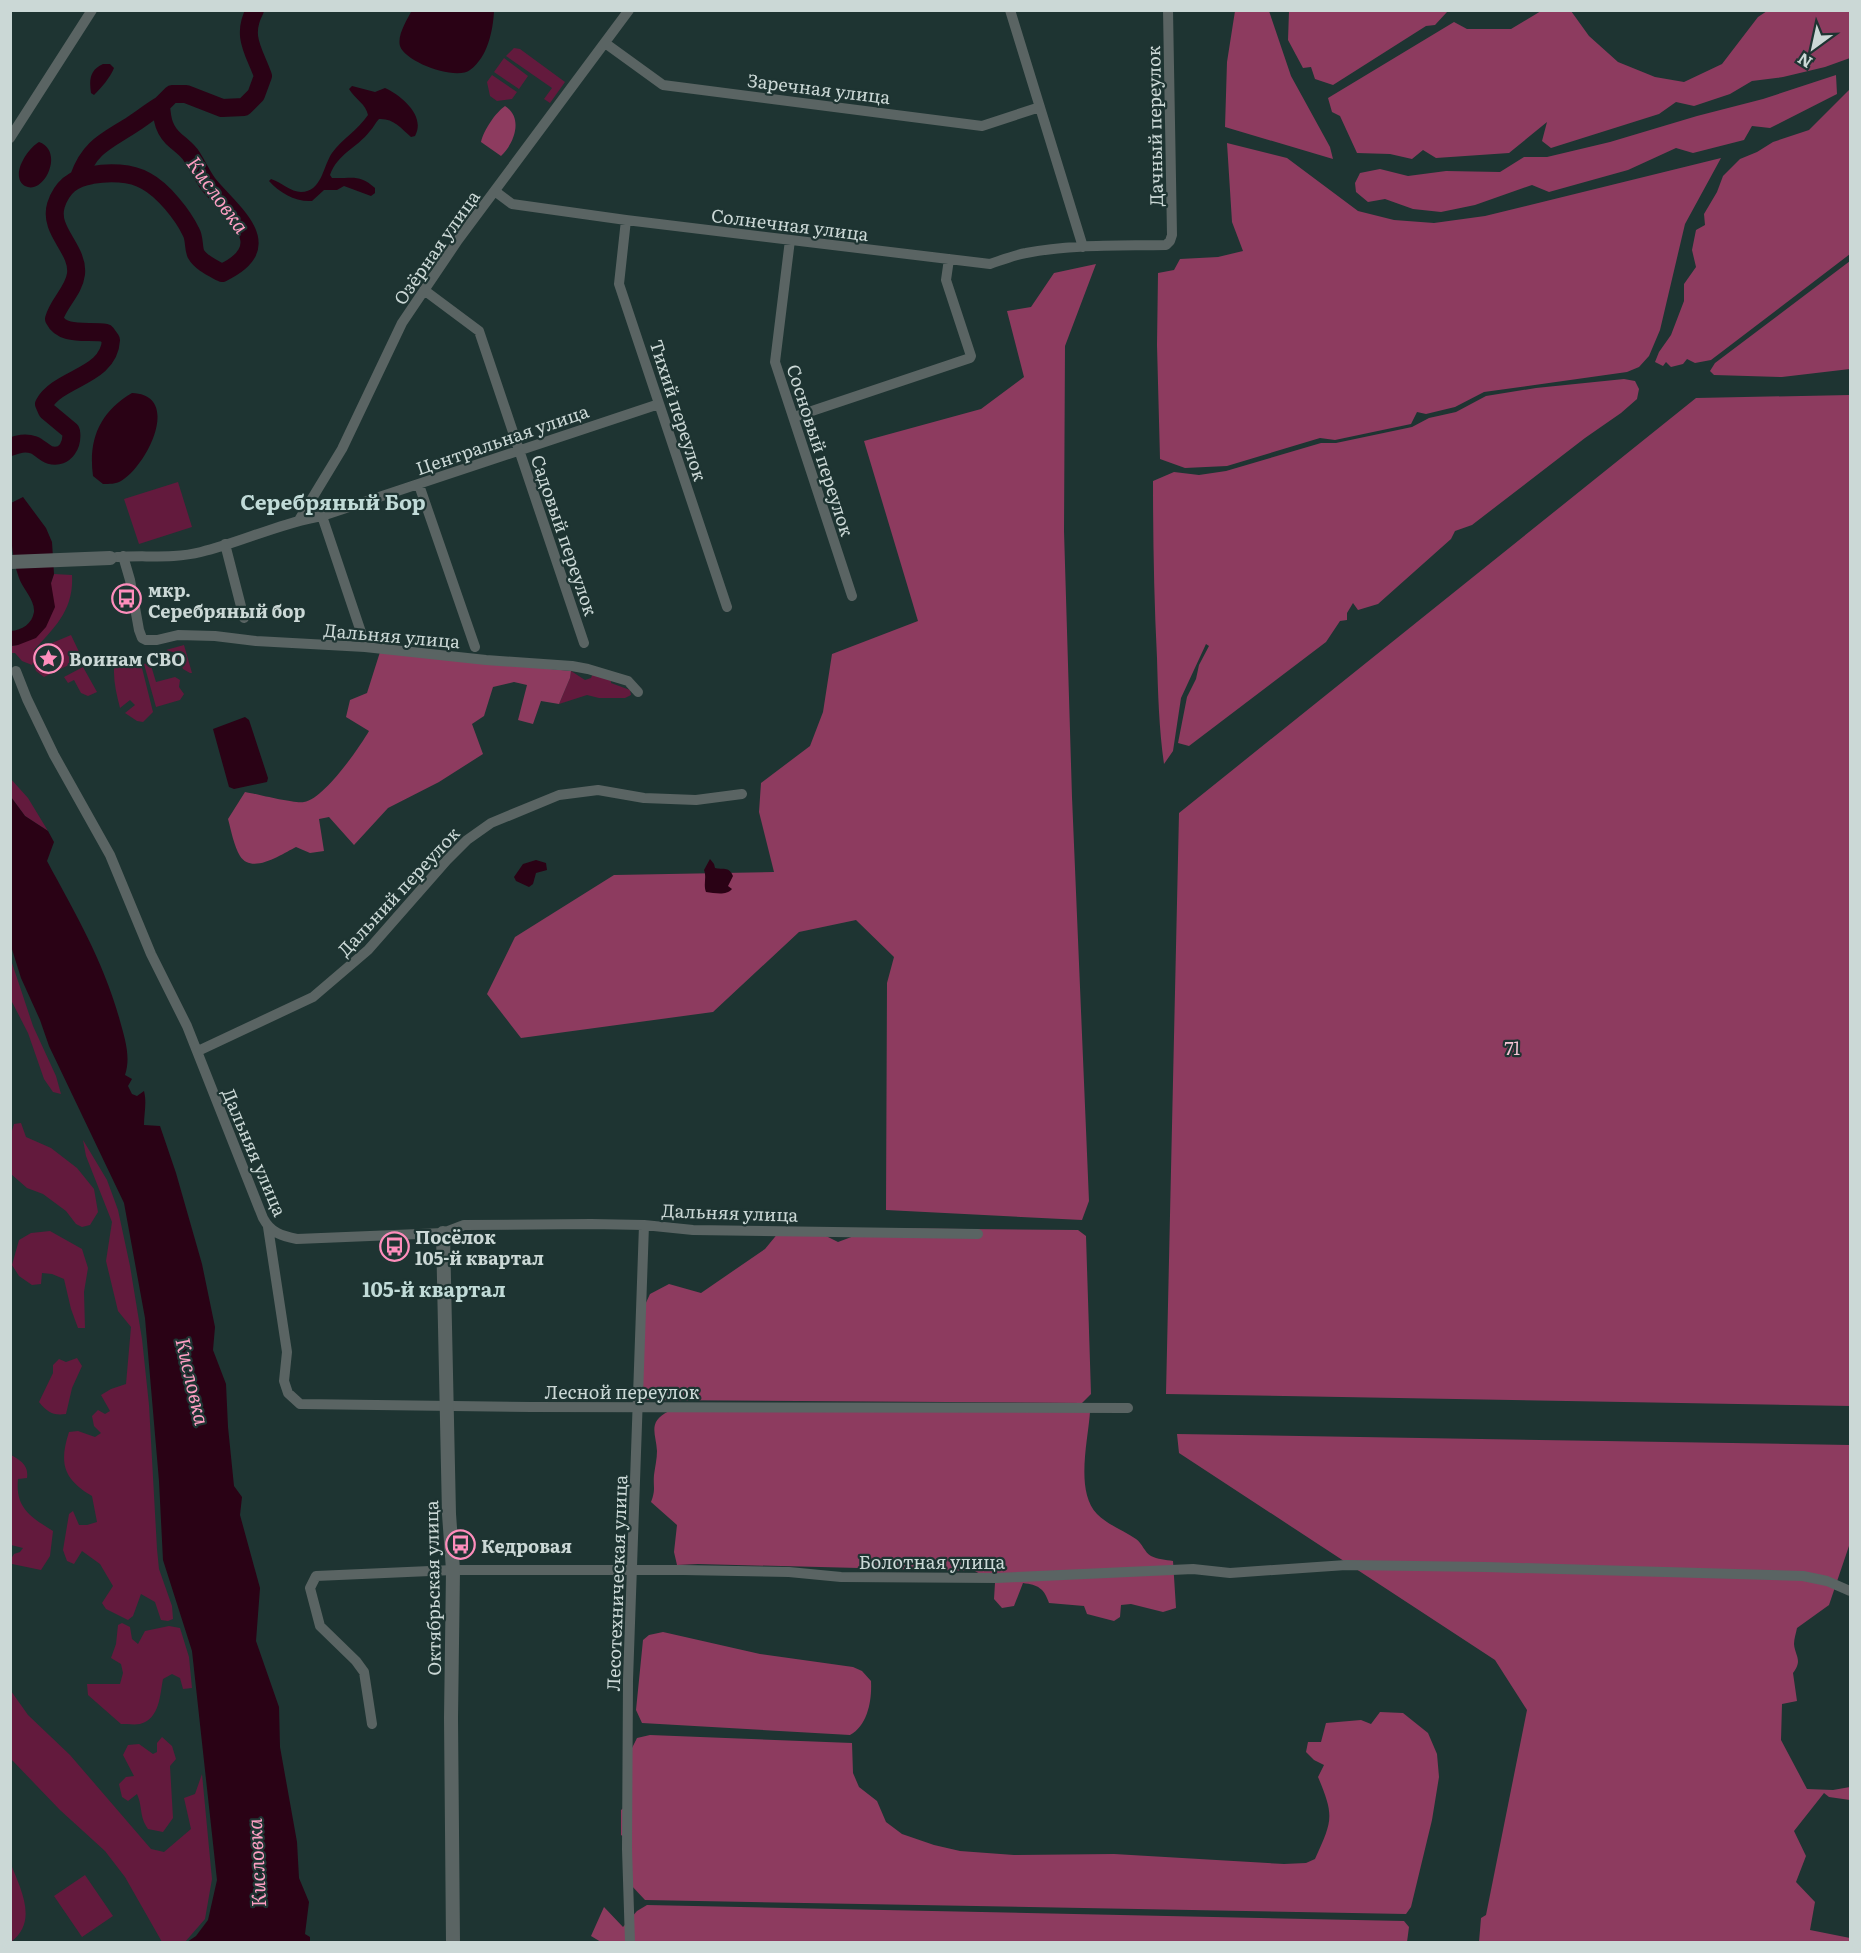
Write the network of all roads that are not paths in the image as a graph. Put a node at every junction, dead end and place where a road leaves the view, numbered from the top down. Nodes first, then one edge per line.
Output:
1 (92, 10) edge
2 (628, 10) edge
3 (1010, 10) edge
4 (1168, 10) edge
5 (605, 43) junction
6 (1040, 107) junction
7 (10, 138) edge
8 (496, 192) junction
9 (626, 220) junction
10 (790, 240) junction
11 (1170, 241) joint
12 (1083, 247) junction
13 (949, 259) junction
14 (424, 290) junction
15 (659, 404) junction
16 (794, 417) junction
17 (519, 450) junction
18 (419, 485) junction
19 (322, 516) junction
20 (299, 520) junction
21 (225, 544) junction
22 (117, 557) junction
23 (10, 562) edge
24 (852, 596) dead end
25 (727, 607) dead end
26 (244, 618) dead end
27 (361, 632) dead end
28 (584, 644) dead end
29 (475, 647) dead end
30 (16, 671) dead end
31 (638, 692) dead end
32 (742, 794) dead end
33 (198, 1051) junction
34 (644, 1225) junction
35 (268, 1227) junction
36 (443, 1233) junction
37 (978, 1234) dead end
38 (446, 1406) junction
39 (639, 1407) junction
40 (1128, 1408) dead end
41 (453, 1570) junction
42 (633, 1570) junction
43 (1851, 1591) edge
44 (372, 1724) dead end
45 (453, 1942) edge
46 (630, 1942) edge

1 - 7 street
2 - 5 street, Озёрная улица
3 - 6 street
4 - 11 street, Дачный переулок
5 - 6 street, Заречная улица
5 - 8 street, Озёрная улица
6 - 12 street
8 - 9 street, Солнечная улица
8 - 14 street, Озёрная улица
9 - 10 street, Солнечная улица
9 - 15 street, Тихий переулок
10 - 13 street, Солнечная улица
10 - 16 street, Сосновый переулок
11 - 12 street, Солнечная улица
12 - 13 street, Солнечная улица
13 - 16 street
14 - 17 street, Садовый переулок
14 - 20 street, Озёрная улица
15 - 17 street, Центральная улица
15 - 25 street, Тихий переулок
16 - 24 street, Сосновый переулок
17 - 18 street, Центральная улица
17 - 28 street, Садовый переулок
18 - 19 street, Центральная улица
18 - 29 street
19 - 20 street, Центральная улица
19 - 27 street
20 - 21 street, Центральная улица
21 - 22 street, Центральная улица
21 - 26 street
22 - 23 street
22 - 31 street, Дальняя улица
30 - 33 street, Дальняя улица
32 - 33 street, Дальний переулок
33 - 35 street, Дальняя улица
34 - 36 street, Дальняя улица
34 - 37 street, Дальняя улица
34 - 39 street, Лесотехническая улица
35 - 36 street, Дальняя улица
35 - 38 street, Лесной переулок
36 - 38 street, Октябрьская улица
38 - 39 street, Лесной переулок
38 - 41 street, Октябрьская улица
39 - 40 street, Лесной переулок
39 - 42 street, Лесотехническая улица
41 - 42 street, Болотная улица
41 - 44 street, Болотная улица
41 - 45 street, Октябрьская улица
42 - 43 street, Болотная улица
42 - 46 street, Лесотехническая улица

